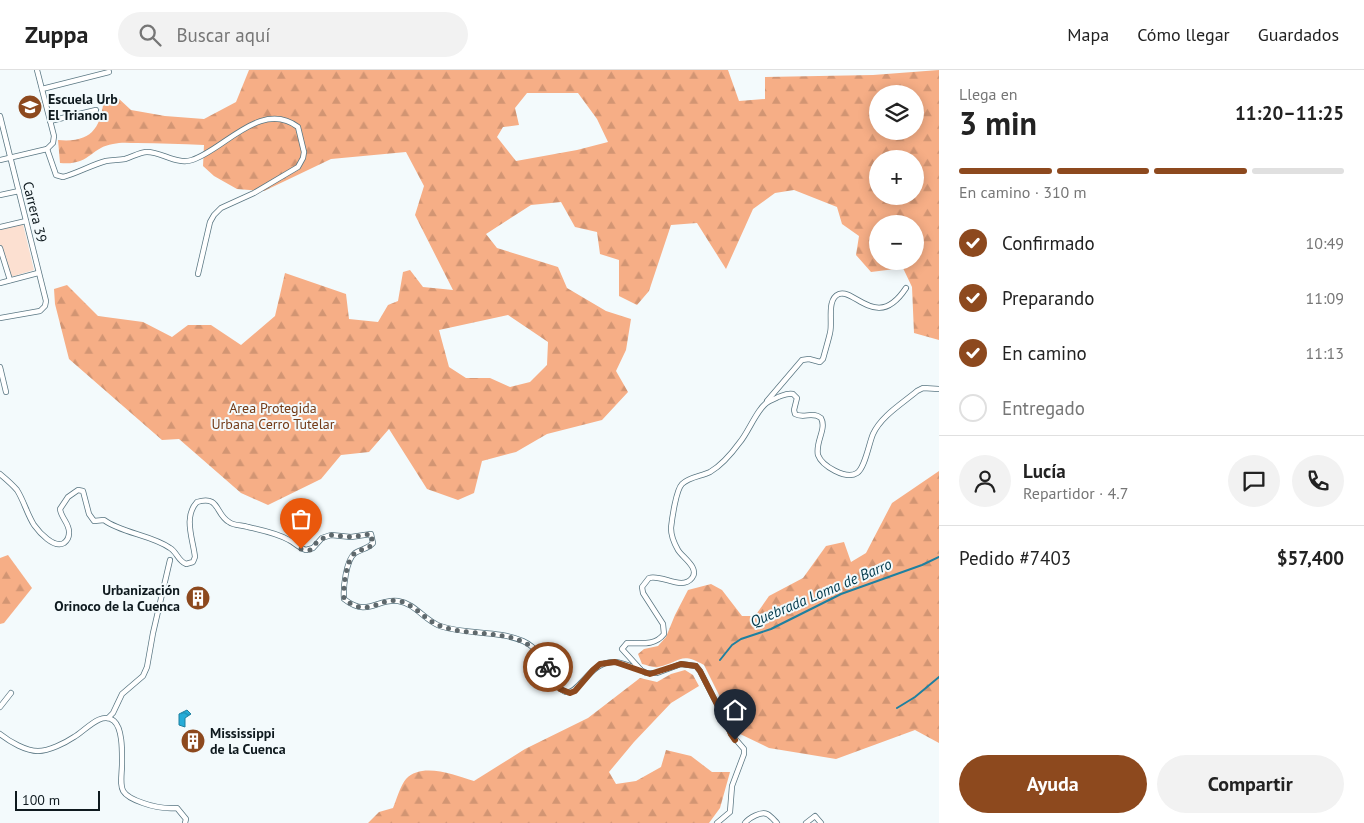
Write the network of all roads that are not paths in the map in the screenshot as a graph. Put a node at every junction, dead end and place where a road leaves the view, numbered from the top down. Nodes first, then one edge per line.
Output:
1 (37, 70) edge
2 (110, 72) dead end
3 (42, 89) junction
4 (96, 110) dead end
5 (0, 116) edge
6 (50, 121) junction
7 (1, 124) edge
8 (47, 148) junction
9 (10, 157) junction
10 (0, 160) edge
11 (19, 191) junction
12 (0, 195) edge
13 (26, 221) junction
14 (0, 227) edge
15 (0, 248) edge
16 (38, 273) junction
17 (198, 274) dead end
18 (10, 280) junction
19 (0, 283) edge
20 (906, 288) dead end
21 (0, 318) edge
22 (0, 367) edge
23 (939, 389) edge
24 (6, 392) dead end
25 (766, 402) junction
26 (0, 474) edge
27 (170, 560) dead end
28 (640, 670) junction
29 (11, 692) dead end
30 (0, 707) edge
31 (108, 718) junction
32 (0, 734) edge
33 (185, 823) edge
34 (717, 823) edge
35 (745, 823) edge
36 (777, 823) edge
37 (806, 823) edge
38 (821, 823) edge

1 - 3 street
2 - 3 street
3 - 6 street
4 - 6 street
5 - 7 street, Carrera 39
6 - 8 street
7 - 9 street, Carrera 39
8 - 9 street
8 - 17 street
9 - 10 street
9 - 11 street, Carrera 39
11 - 12 street
11 - 13 street, Carrera 39
13 - 14 street
13 - 16 street, Carrera 39
15 - 18 street
16 - 18 street
16 - 21 street, Carrera 39
18 - 19 street
20 - 25 street
22 - 24 street
23 - 25 street
25 - 28 street
26 - 28 street
27 - 31 street
28 - 34 street
29 - 30 street
31 - 32 street
31 - 33 street
35 - 36 street
37 - 38 street

